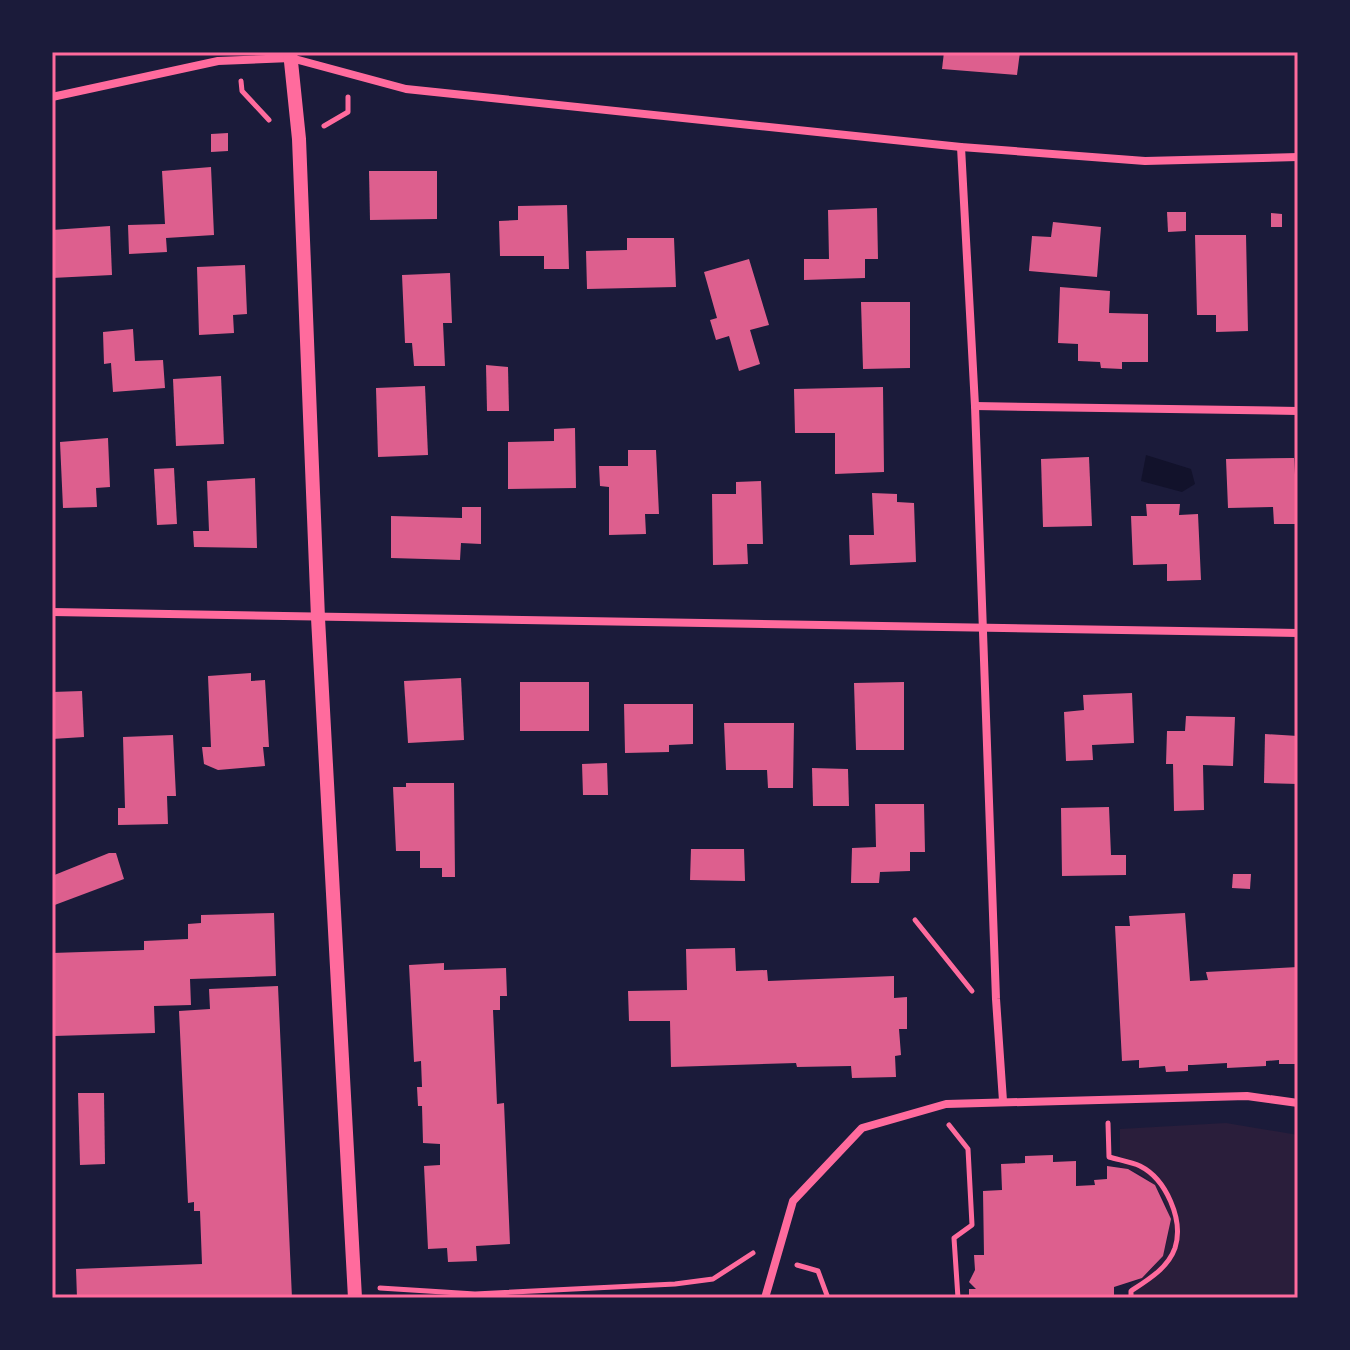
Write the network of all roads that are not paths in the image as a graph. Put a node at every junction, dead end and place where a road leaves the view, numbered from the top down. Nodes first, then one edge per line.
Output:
1 (290, 55) edge
2 (52, 97) edge
3 (961, 147) junction
4 (1298, 157) edge
5 (975, 406) junction
6 (1298, 411) edge
7 (52, 612) edge
8 (318, 618) junction
9 (983, 626) junction
10 (1298, 633) edge
11 (1003, 1101) junction
12 (1298, 1103) edge
13 (354, 1292) edge
14 (765, 1298) edge

1 - 2 street
1 - 3 street
1 - 8 street
3 - 4 street
3 - 5 street
5 - 6 street
5 - 9 street
7 - 8 street
8 - 9 street
8 - 13 street
9 - 10 street
9 - 11 street
11 - 12 street
11 - 14 street

